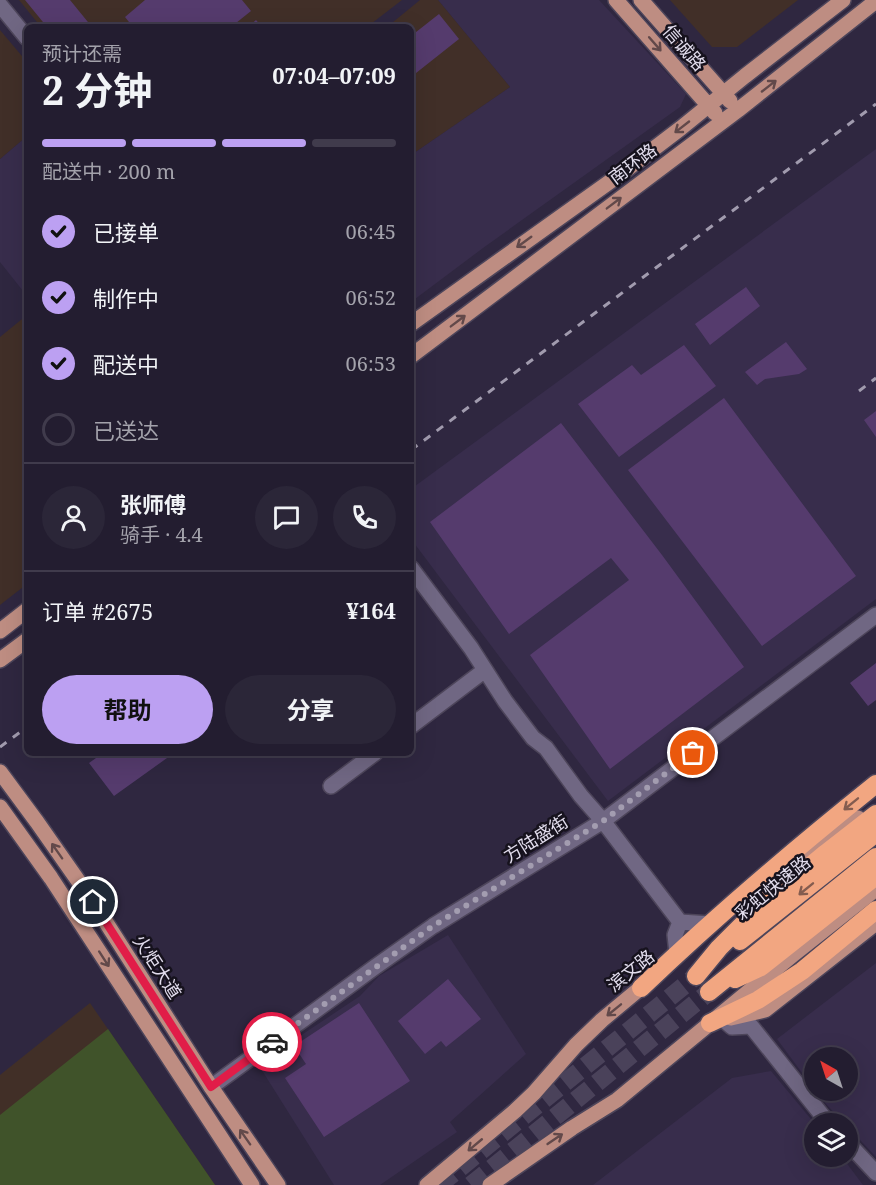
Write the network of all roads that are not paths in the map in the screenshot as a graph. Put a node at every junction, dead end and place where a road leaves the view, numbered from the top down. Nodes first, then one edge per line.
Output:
1 (616, 0) edge
2 (641, 0) edge
3 (843, 0) edge
4 (876, 1) edge
5 (0, 5) edge
6 (24, 34) edge
7 (723, 93) junction
8 (709, 105) junction
9 (738, 110) junction
10 (723, 122) junction
11 (414, 322) edge
12 (414, 354) edge
13 (414, 571) edge
14 (24, 612) edge
15 (876, 615) edge
16 (0, 630) edge
17 (24, 642) edge
18 (0, 660) edge
19 (485, 670) junction
20 (414, 724) edge
21 (371, 756) edge
22 (0, 772) edge
23 (876, 784) edge
24 (331, 786) dead end
25 (0, 807) edge
26 (876, 807) edge
27 (876, 814) edge
28 (603, 821) junction
29 (876, 833) edge
30 (871, 867) edge
31 (876, 889) edge
32 (876, 910) edge
33 (680, 922) junction
34 (876, 923) edge
35 (710, 924) junction
36 (677, 953) junction
37 (641, 988) junction
38 (709, 992) tunnel mouth
39 (760, 1012) junction
40 (717, 1022) junction
41 (751, 1026) junction
42 (211, 1087) junction
43 (820, 1113) edge
44 (858, 1154) edge
45 (876, 1173) edge
46 (252, 1185) edge
47 (278, 1185) edge
48 (428, 1185) edge
49 (490, 1185) edge

1 -> 8 main road, 信诚路
2 - 7 main road, 信诚路
3 - 7 main road, 南环路
9 -> 4 main road, 南环路
5 - 6 street
7 - 8 main road, 南环路
7 - 9 main road, 信诚路
8 - 10 main road, 信诚路
8 -> 11 main road, 南环路
9 - 10 main road, 南环路
12 -> 10 main road, 南环路
13 - 19 street
14 - 16 main road
15 - 28 street, 方陆盛街
17 - 18 main road
19 - 20 street
19 - 28 street
21 - 24 street
42 -> 22 main road, 火炬大道
23 -> 35 highway
25 -> 46 main road
26 - 37 main road, 滨文路
29 -> 27 highway, 彩虹快速路
28 - 33 street
28 - 42 street, 方陆盛街
30 - 38 highway
31 - 40 main road
32 - 40 highway
33 - 35 street
33 - 36 street
34 - 39 main road
35 - 36 highway
36 - 37 highway
37 -> 48 main road, 滨文路
39 - 40 main road
39 - 41 street
40 - 41 street
49 -> 40 main road
41 - 43 street
47 -> 42 main road, 火炬大道
44 - 45 street

